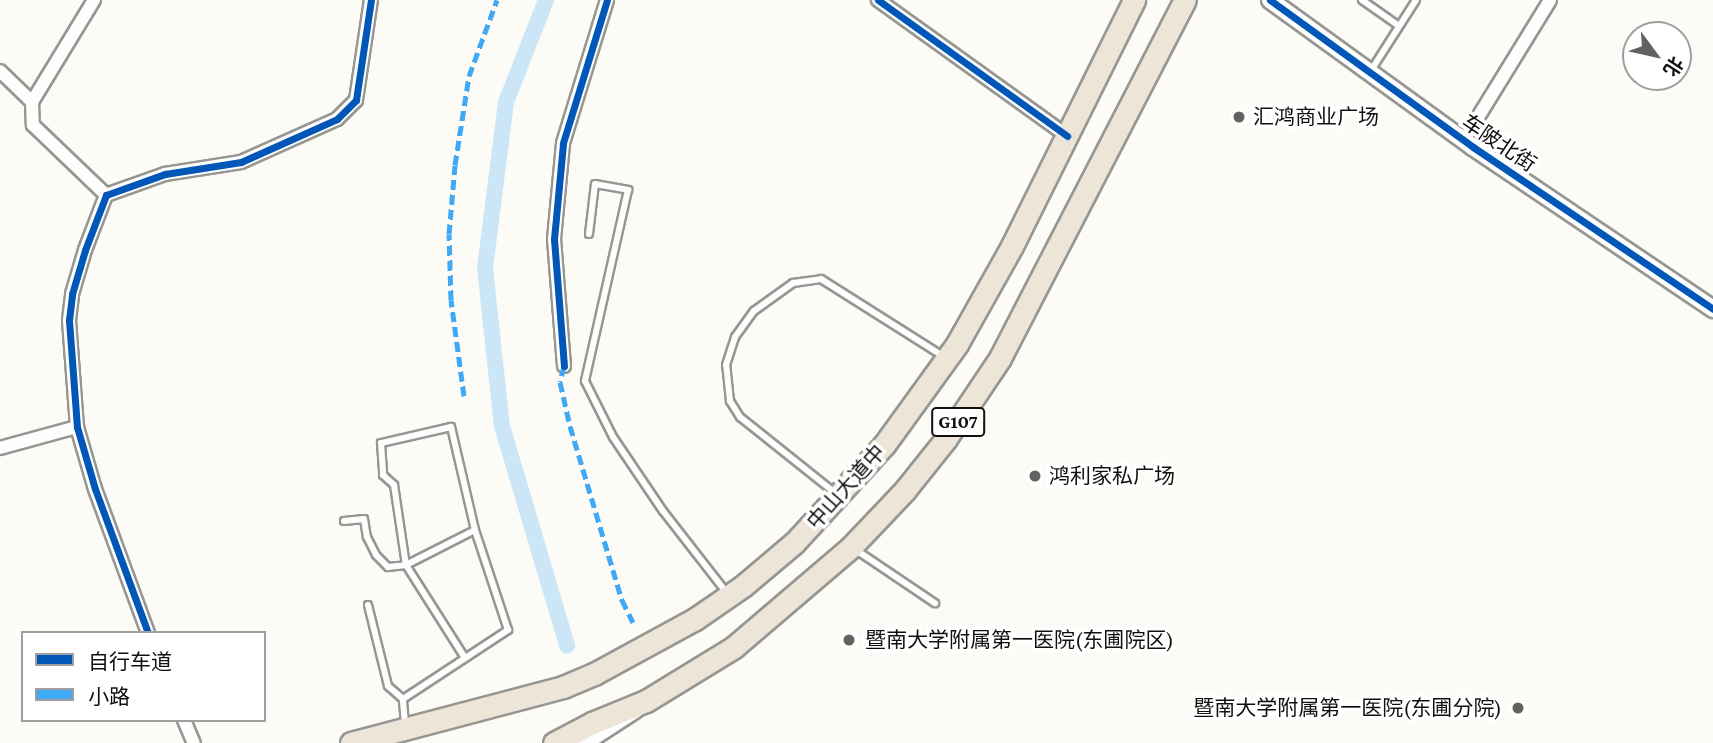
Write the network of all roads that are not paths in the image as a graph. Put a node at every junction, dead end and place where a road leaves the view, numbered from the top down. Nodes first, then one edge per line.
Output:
1 (94, 0) edge
2 (371, 0) edge
3 (607, 0) edge
4 (878, 0) edge
5 (1134, 0) edge
6 (1185, 0) edge
7 (1270, 0) edge
8 (1362, 0) edge
9 (1416, 0) edge
10 (1550, 0) edge
11 (1399, 26) junction
12 (0, 71) edge
13 (1368, 74) junction
14 (32, 102) junction
15 (1068, 136) junction
16 (1464, 140) junction
17 (106, 195) junction
18 (589, 234) dead end
19 (1713, 309) edge
20 (948, 359) junction
21 (564, 366) dead end
22 (77, 427) junction
23 (0, 448) edge
24 (841, 496) junction
25 (344, 521) dead end
26 (474, 530) junction
27 (851, 547) junction
28 (406, 565) junction
29 (730, 596) junction
30 (935, 603) dead end
31 (368, 605) dead end
32 (147, 631) edge
33 (465, 658) junction
34 (403, 699) junction
35 (646, 701) junction
36 (185, 722) edge
37 (405, 729) junction
38 (194, 743) edge
39 (351, 743) edge
40 (554, 743) edge
41 (584, 743) edge

1 - 14 street
2 - 17 street
3 - 21 street
4 - 15 street
5 - 15 highway, 中山大道中 / G107
6 - 27 highway, 中山大道中 / G107
7 - 13 street, 车陂北街
8 - 11 lane
9 - 11 lane
10 - 16 street
11 - 13 lane
12 - 14 street
13 - 16 street, 车陂北街
14 - 17 street
15 - 20 highway, 中山大道中 / G107
16 - 19 street, 车陂北街
17 - 22 street
18 - 29 lane
20 - 24 highway, 中山大道中 / G107
20 - 24 lane
22 - 23 street
22 - 32 street
24 - 29 highway, 中山大道中 / G107
25 - 28 lane
26 - 28 lane
26 - 28 lane
26 - 33 lane
27 - 30 lane
27 - 35 highway, 中山大道中 / G107
28 - 33 lane
29 - 37 highway, 中山大道中 / G107
31 - 34 lane
33 - 34 lane
34 - 37 lane
35 - 40 highway, 中山大道中
35 - 41 street
36 - 38 street
37 - 39 highway, 中山大道中 / G107

